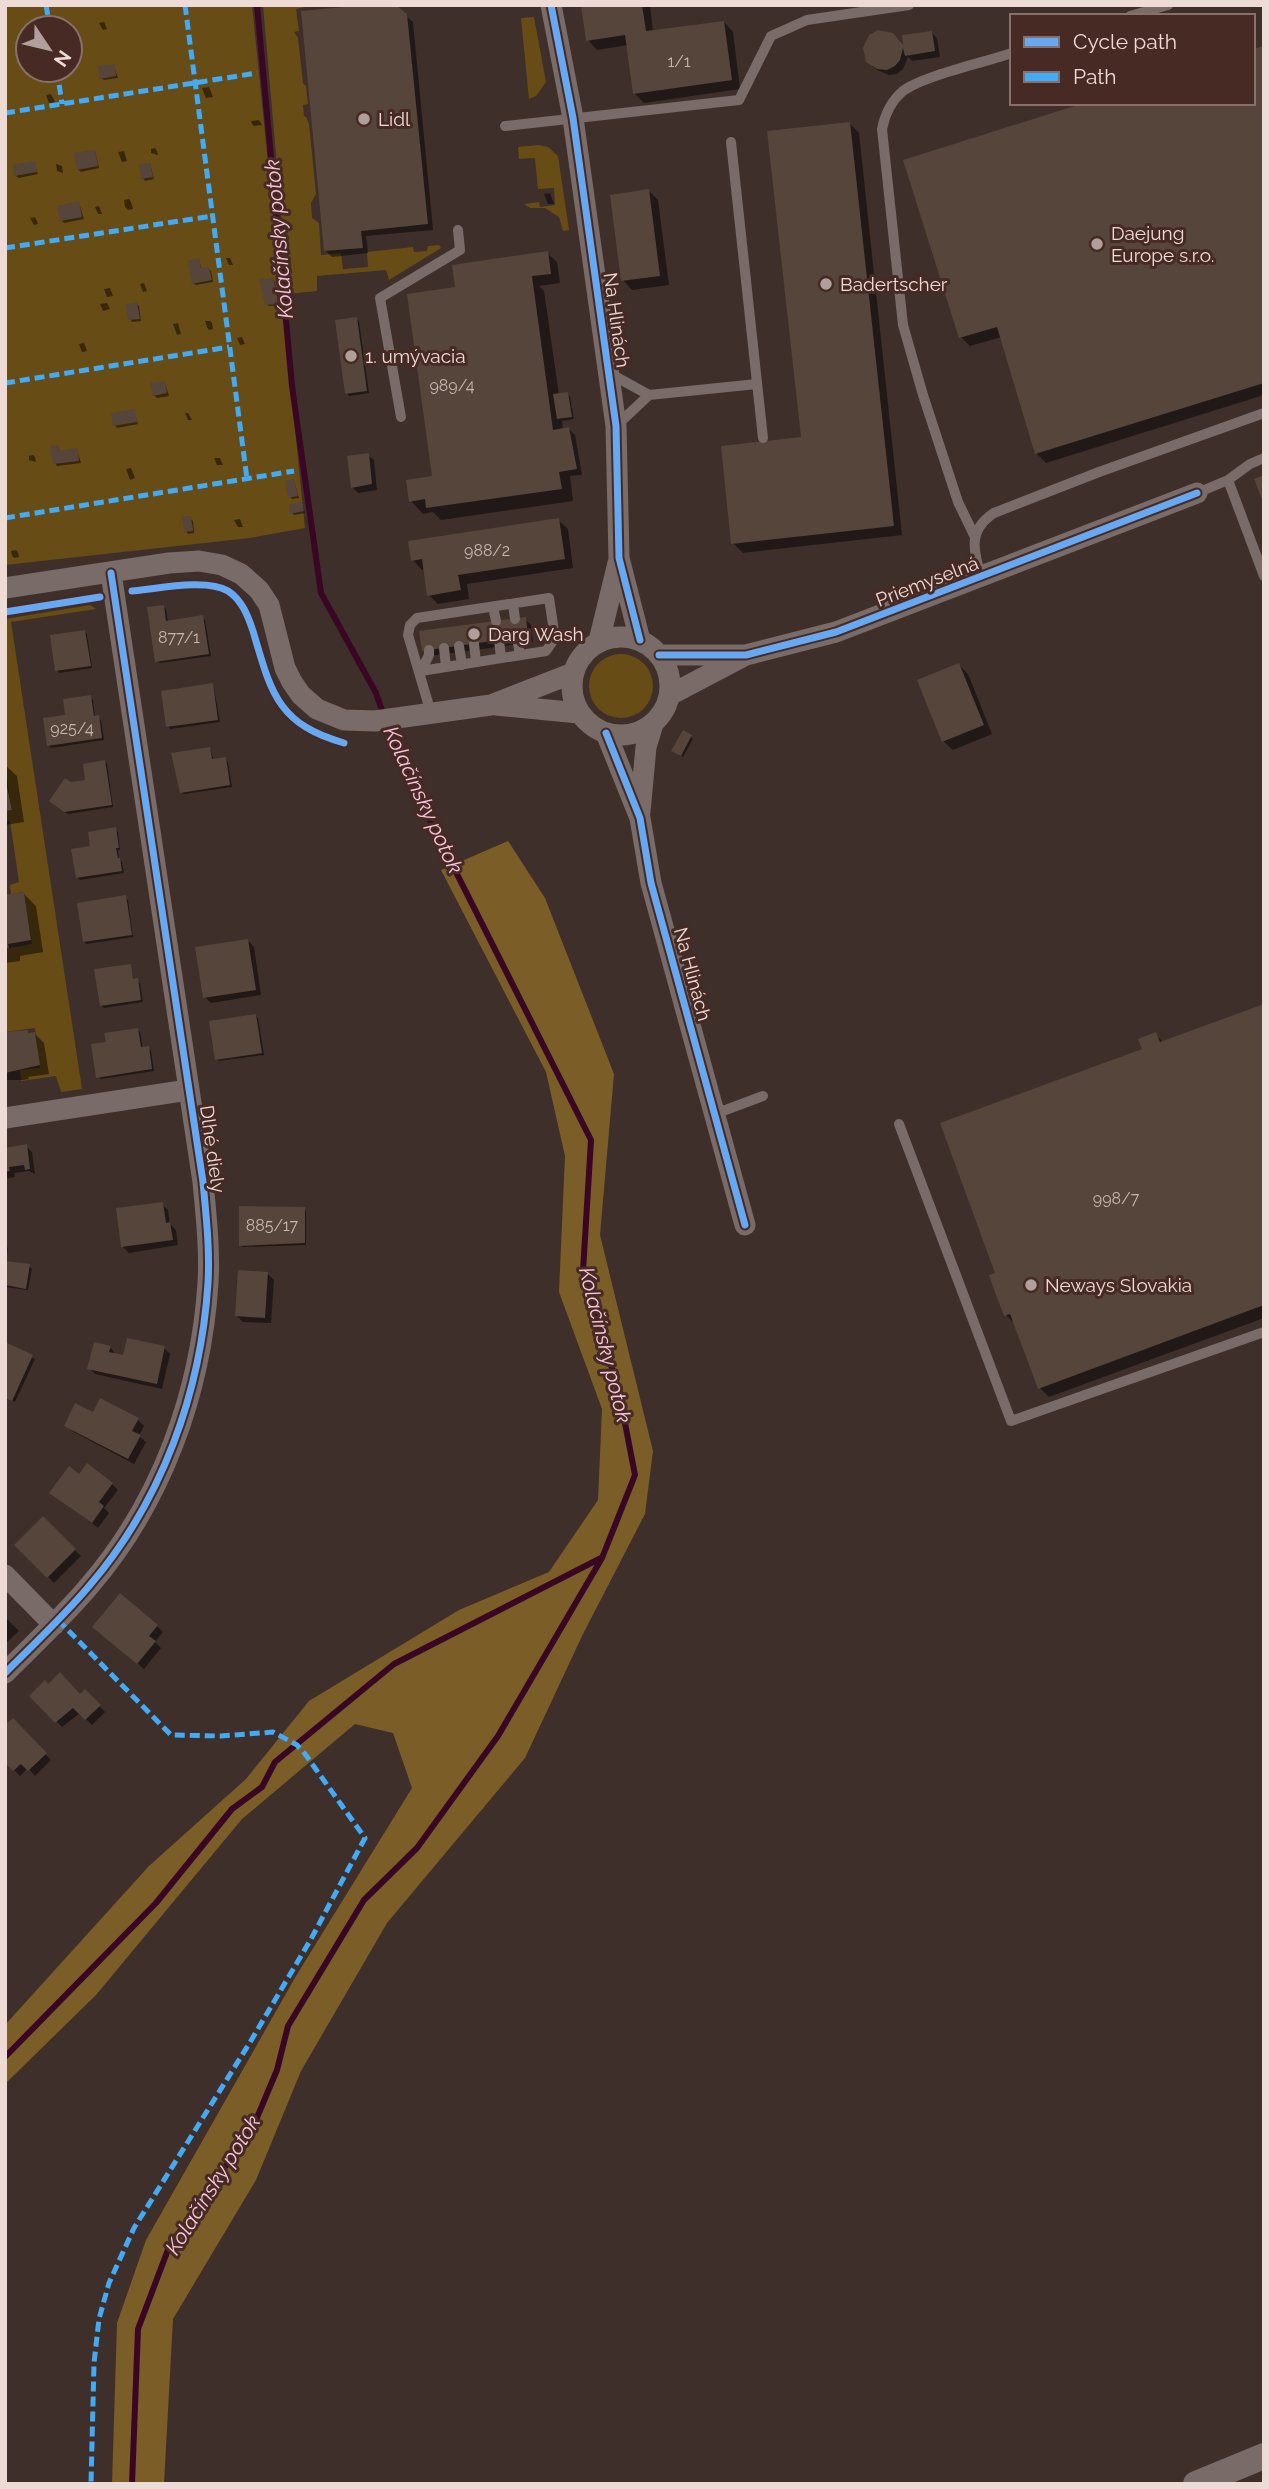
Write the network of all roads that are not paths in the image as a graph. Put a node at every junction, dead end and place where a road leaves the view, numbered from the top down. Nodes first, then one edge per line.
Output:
1 (551, 5) edge
2 (909, 5) edge
3 (1168, 5) edge
4 (1137, 14) edge
5 (1010, 54) edge
6 (573, 118) junction
7 (505, 126) dead end
8 (731, 142) dead end
9 (458, 230) dead end
10 (608, 372) junction
11 (757, 384) junction
12 (649, 395) junction
13 (1264, 413) edge
14 (401, 417) dead end
15 (615, 426) junction
16 (763, 438) dead end
17 (1264, 458) edge
18 (1228, 480) junction
19 (1197, 494) joint
20 (975, 537) junction
21 (619, 558) junction
22 (111, 573) junction
23 (1264, 576) edge
24 (981, 577) junction
25 (5, 588) edge
26 (513, 604) junction
27 (493, 607) junction
28 (469, 611) junction
29 (454, 613) junction
30 (438, 615) junction
31 (424, 618) junction
32 (515, 619) dead end
33 (496, 621) dead end
34 (471, 625) dead end
35 (456, 627) dead end
36 (440, 629) dead end
37 (426, 631) dead end
38 (517, 638) dead end
39 (499, 640) dead end
40 (640, 640) junction
41 (599, 642) junction
42 (474, 644) dead end
43 (459, 646) dead end
44 (443, 648) dead end
45 (429, 650) dead end
46 (520, 655) junction
47 (659, 655) junction
48 (746, 656) junction
49 (501, 658) junction
50 (476, 662) junction
51 (461, 664) junction
52 (446, 667) junction
53 (421, 671) junction
54 (573, 673) junction
55 (670, 695) junction
56 (491, 705) junction
57 (431, 713) junction
58 (579, 713) junction
59 (653, 724) junction
60 (606, 733) junction
61 (640, 818) junction
62 (188, 1090) junction
63 (763, 1096) dead end
64 (715, 1114) junction
65 (5, 1118) edge
66 (900, 1125) dead end
67 (745, 1225) dead end
68 (1264, 1332) edge
69 (5, 1575) edge
70 (54, 1625) junction
71 (5, 1673) edge
72 (1264, 2456) edge
73 (1196, 2484) edge

1 - 6 street, Na Hlinách
2 - 6 lane
3 - 4 lane
5 - 20 lane
6 - 7 lane
6 - 10 street, Na Hlinách
8 - 11 lane
9 - 14 lane
10 - 12 lane
10 - 15 street, Na Hlinách
11 - 12 lane
11 - 16 lane
12 - 15 lane
13 - 20 lane
15 - 21 street, Na Hlinách
17 - 18 lane
18 - 19 lane
18 - 23 lane
19 - 24 street, Priemyselná
20 - 24 lane
21 - 40 street, Na Hlinách
21 - 41 street, Na Hlinách
22 - 25 street
22 - 57 street
22 - 62 street, Dlhé diely
24 - 48 street, Priemyselná
26 - 27 lane
26 - 32 lane
26 - 46 lane
27 - 28 lane
27 - 33 lane
28 - 29 lane
28 - 34 lane
29 - 30 lane
29 - 35 lane
30 - 31 lane
30 - 36 lane
31 - 37 lane
31 - 53 lane
38 - 46 lane
39 - 49 lane
40 - 41 street
40 - 47 street
41 - 54 street
42 - 50 lane
43 - 51 lane
44 - 52 lane
45 - 53 lane
46 - 49 lane
47 - 48 street, Priemyselná
47 - 55 street
48 - 55 street, Priemyselná
49 - 50 lane
50 - 51 lane
51 - 52 lane
52 - 53 lane
53 - 57 lane
54 - 56 street
54 - 58 street
55 - 59 street
56 - 57 street
56 - 58 street
58 - 60 street
59 - 60 street
59 - 61 street, Na Hlinách
60 - 61 street, Na Hlinách
61 - 64 street, Na Hlinách
62 - 65 street
62 - 70 street, Dlhé diely
63 - 64 lane
64 - 67 street, Na Hlinách
66 - 68 lane
69 - 70 street
70 - 71 street, Dlhé diely
72 - 73 street

